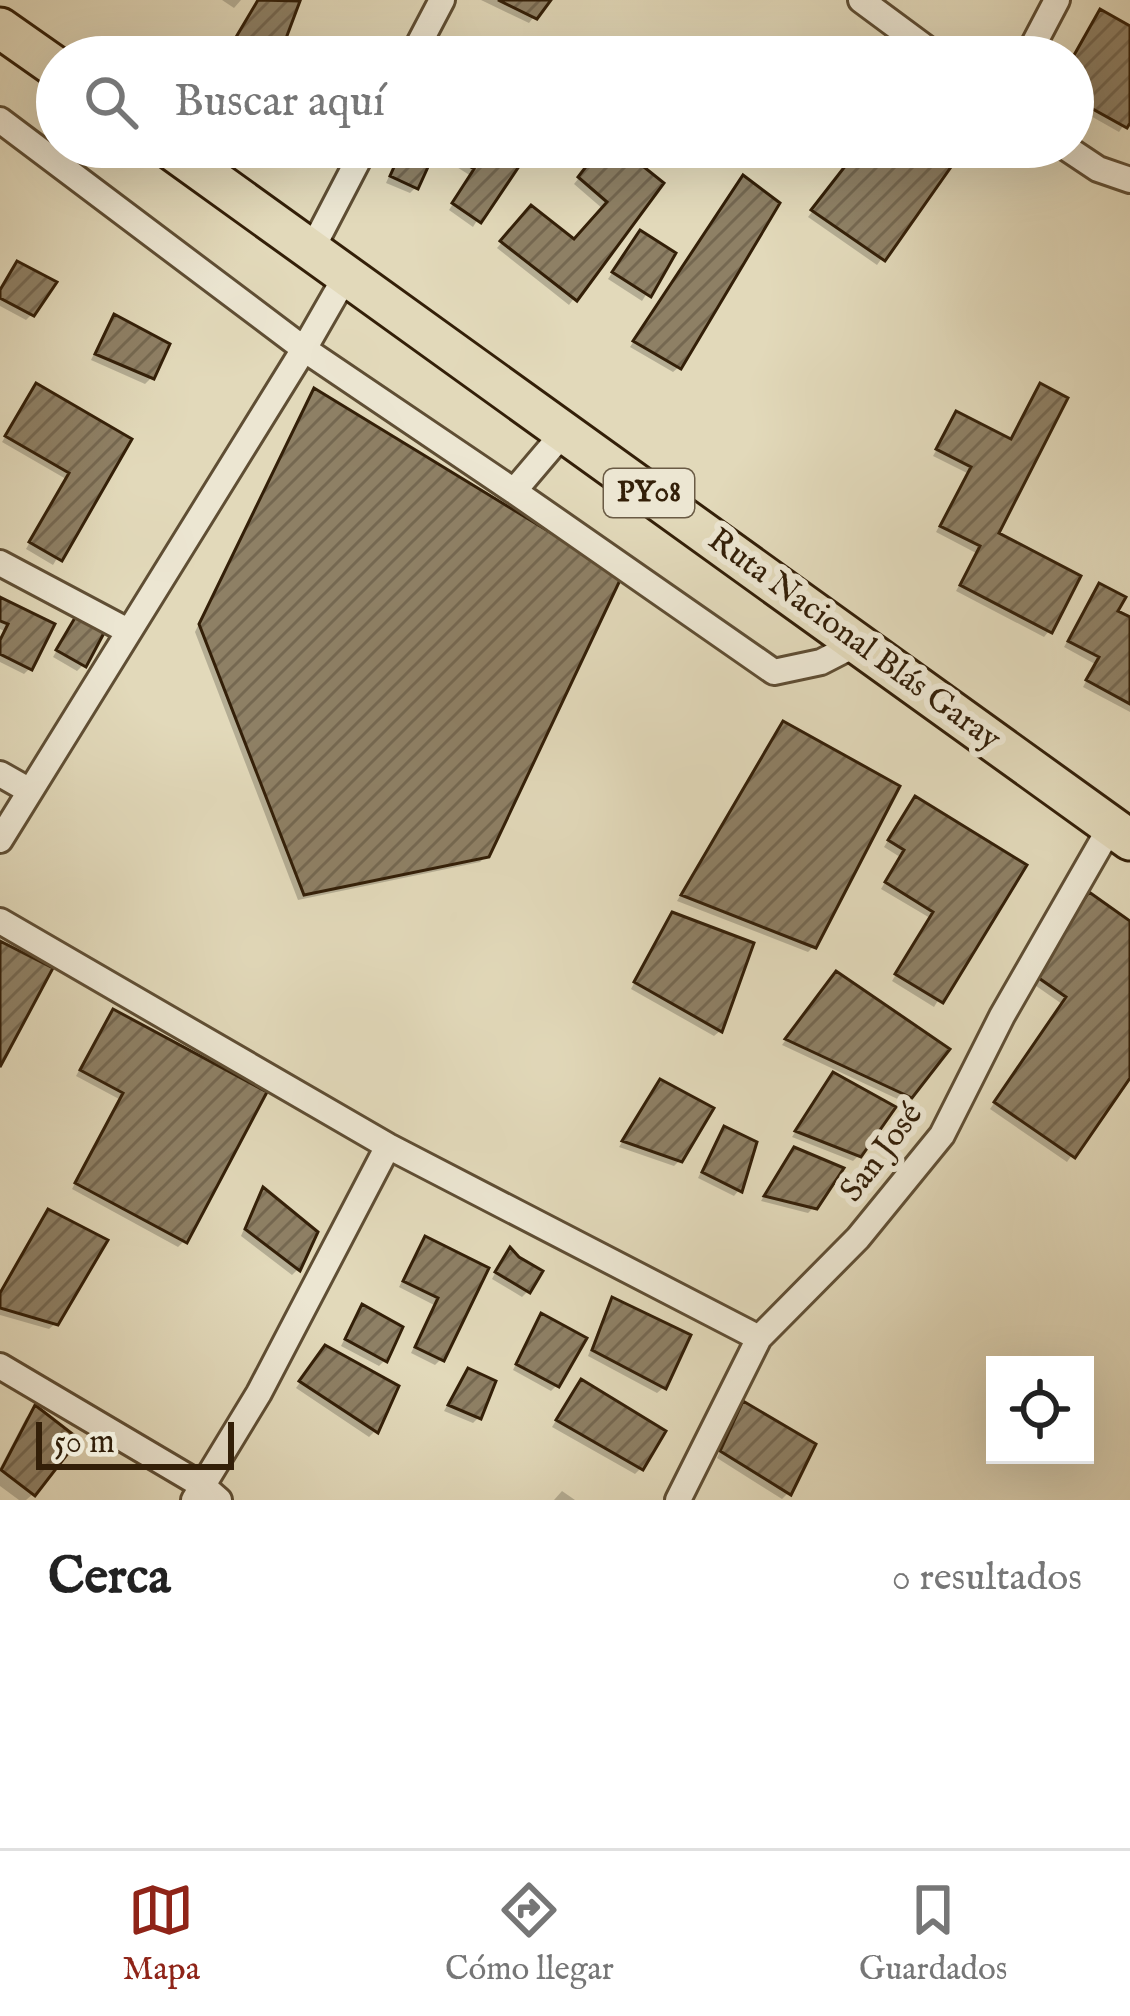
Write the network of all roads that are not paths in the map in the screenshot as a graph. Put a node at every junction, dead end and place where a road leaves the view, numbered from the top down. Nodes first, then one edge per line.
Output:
1 (442, 0) edge
2 (861, 0) edge
3 (1057, 0) edge
4 (0, 28) edge
5 (423, 36) edge
6 (910, 36) edge
7 (1039, 36) edge
8 (36, 53) edge
9 (0, 120) edge
10 (36, 147) edge
11 (1094, 167) edge
12 (64, 168) edge
13 (198, 168) edge
14 (354, 168) edge
15 (1130, 180) edge
16 (312, 249) junction
17 (347, 274) junction
18 (304, 349) junction
19 (565, 431) junction
20 (514, 491) junction
21 (0, 563) edge
22 (128, 631) junction
23 (858, 643) junction
24 (0, 774) edge
25 (30, 791) junction
26 (1121, 833) edge
27 (0, 840) edge
28 (0, 920) edge
29 (388, 1146) junction
30 (759, 1338) junction
31 (0, 1366) edge
32 (205, 1495) edge
33 (678, 1500) edge

1 - 5 street
2 - 6 street
3 - 7 street
4 - 8 highway
9 - 10 street
11 - 15 street
12 - 18 street
13 - 16 highway, Ruta Nacional Blás Garay / PY08
14 - 16 street
16 - 17 highway, Ruta Nacional Blás Garay / PY08
17 - 18 street
17 - 19 highway, Ruta Nacional Blás Garay / PY08
18 - 20 street
18 - 22 street
19 - 20 street
19 - 23 highway, Ruta Nacional Blás Garay / PY08
20 - 23 street
21 - 22 street
22 - 25 street
23 - 26 highway, Ruta Nacional Blás Garay / PY08
24 - 25 street
25 - 27 street
26 - 30 street, San José
28 - 29 street
29 - 30 street
29 - 32 street
30 - 33 street, San José
31 - 32 street

